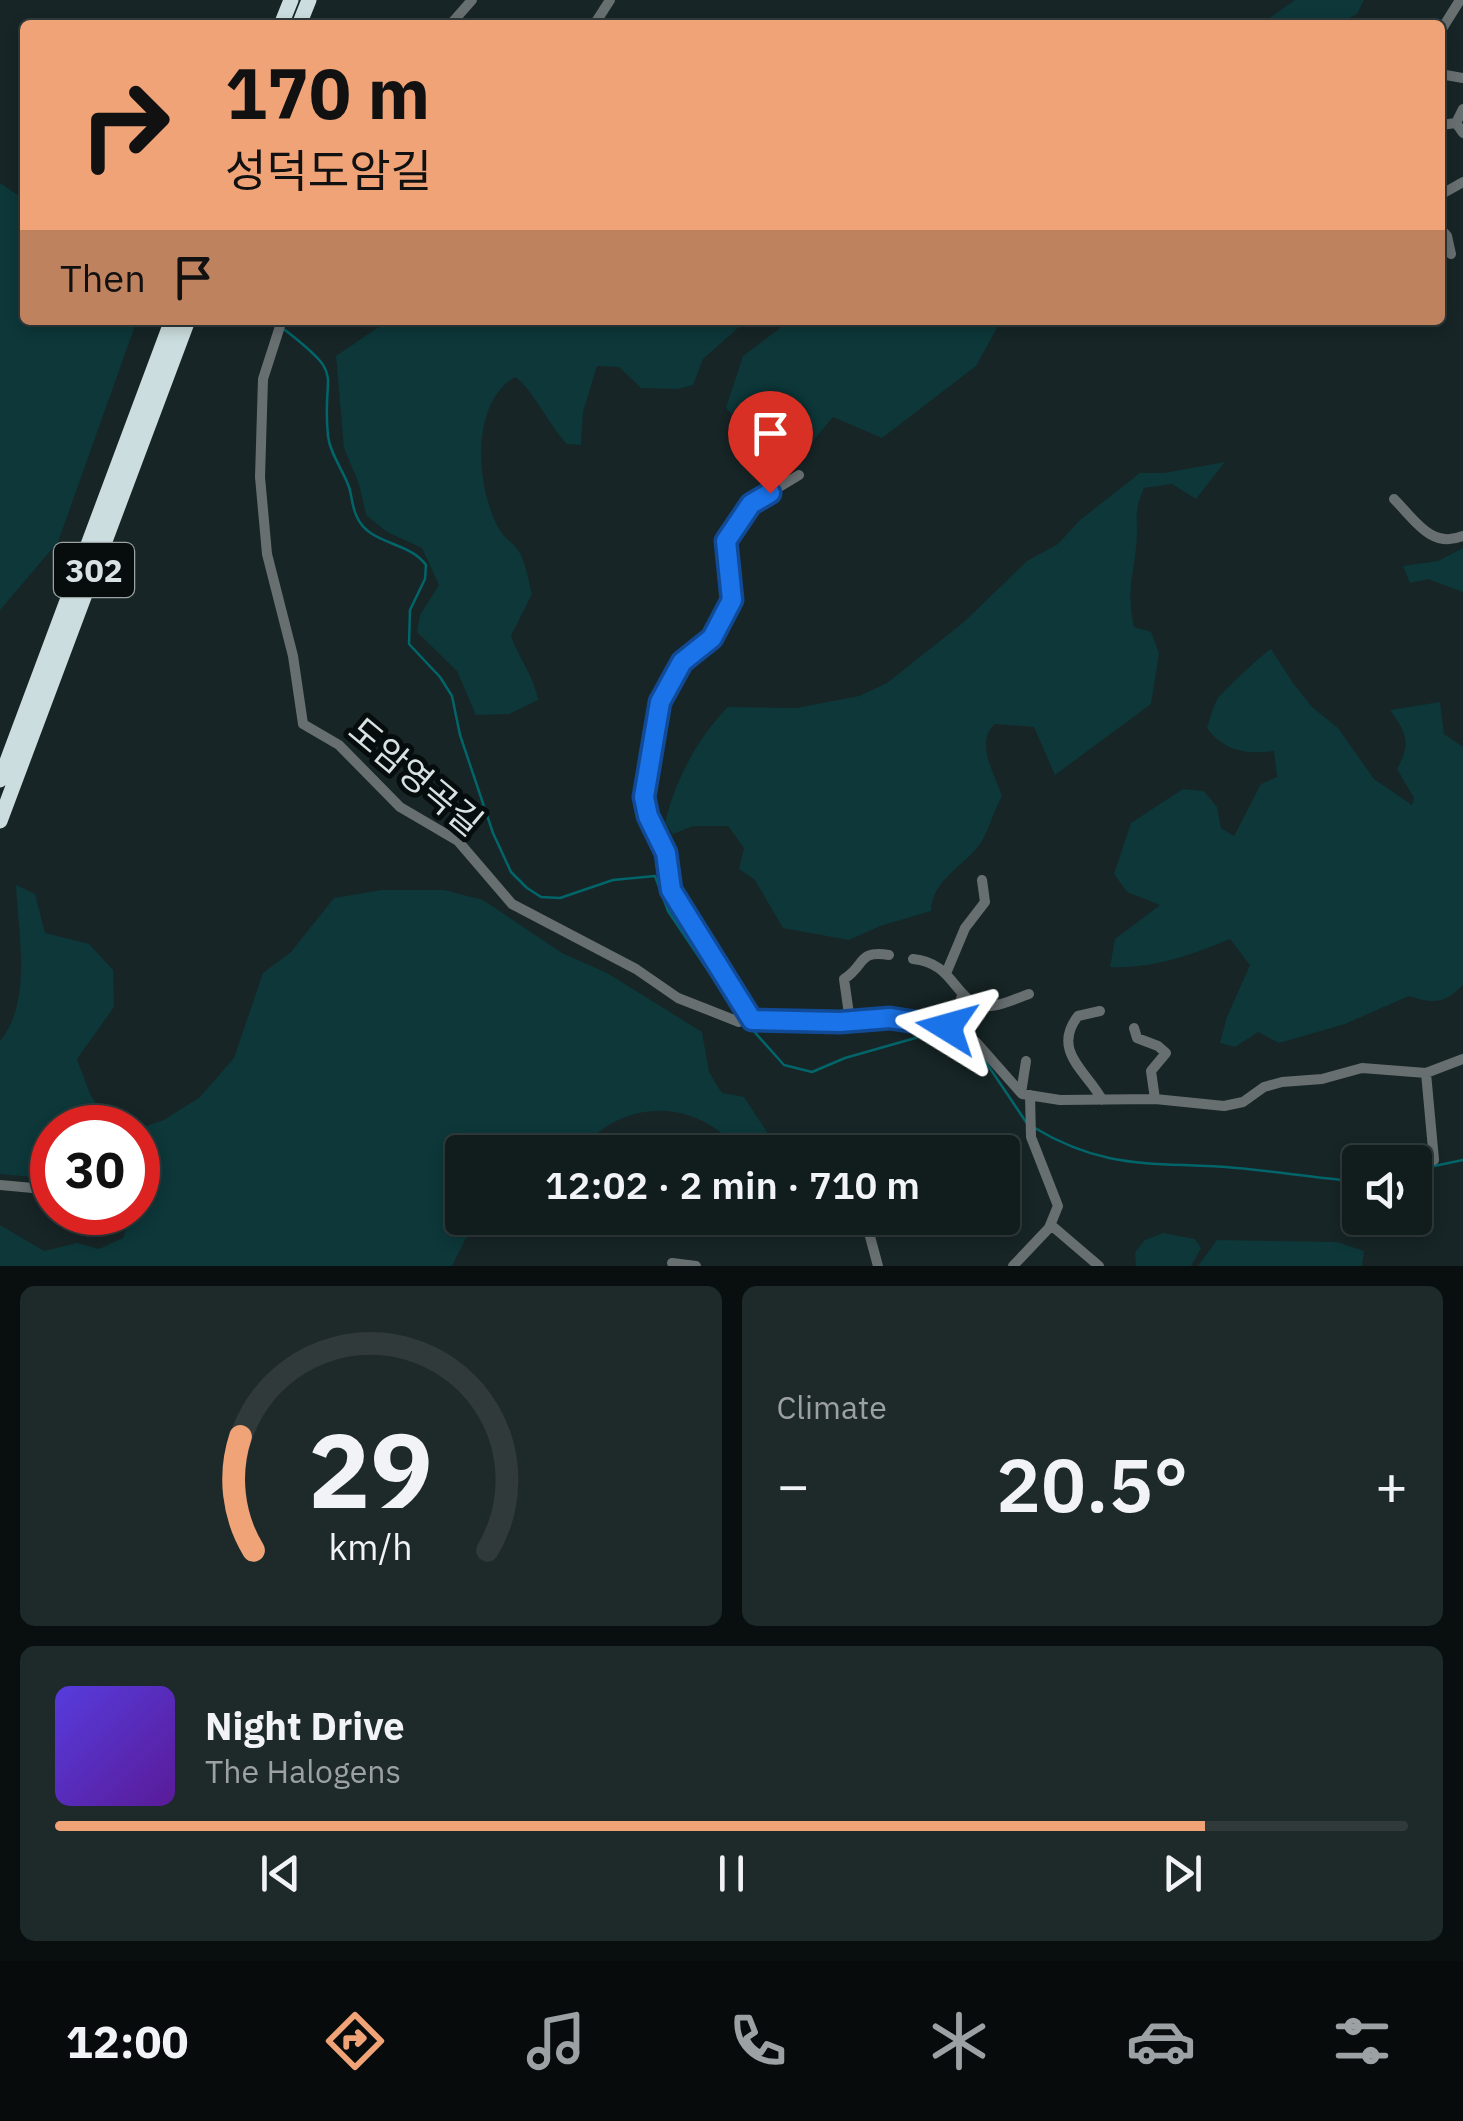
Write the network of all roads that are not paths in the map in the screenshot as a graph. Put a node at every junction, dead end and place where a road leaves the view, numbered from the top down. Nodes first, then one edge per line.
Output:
1 (472, 0) edge
2 (1460, 0) edge
3 (454, 20) edge
4 (1445, 24) edge
5 (1463, 109) edge
6 (1460, 128) edge
7 (1445, 233) edge
8 (1451, 254) dead end
9 (170, 325) edge
10 (186, 325) edge
11 (280, 325) edge
12 (798, 474) dead end
13 (1394, 499) dead end
14 (1463, 536) edge
15 (0, 780) edge
16 (0, 820) edge
17 (982, 880) dead end
18 (890, 955) dead end
19 (913, 959) dead end
20 (947, 971) junction
21 (1029, 994) dead end
22 (962, 995) junction
23 (1100, 1011) dead end
24 (850, 1021) junction
25 (739, 1022) dead end
26 (954, 1028) junction
27 (1134, 1028) dead end
28 (1463, 1059) edge
29 (1026, 1061) dead end
30 (1426, 1072) junction
31 (1026, 1094) junction
32 (1102, 1100) junction
33 (1155, 1100) junction
34 (1434, 1160) dead end
35 (0, 1185) edge
36 (30, 1188) edge
37 (1050, 1225) junction
38 (870, 1235) edge
39 (672, 1264) dead end
40 (696, 1266) edge
41 (878, 1266) edge
42 (1013, 1266) edge
43 (1099, 1266) edge

1 - 3 street
2 - 4 street
5 - 6 street
7 - 8 street
9 - 15 highway, 302
10 - 16 highway, 302
11 - 25 street, 도암영곡길
12 - 24 street
13 - 14 street
17 - 20 street
18 - 24 street
19 - 20 street
20 - 22 street
21 - 22 street
22 - 26 street
23 - 32 street
24 - 26 street
26 - 31 street
27 - 33 street
28 - 30 street
29 - 31 street
30 - 33 street
30 - 34 street
31 - 32 street
31 - 37 street
32 - 33 street
35 - 36 street
37 - 42 street
37 - 43 street
38 - 41 street
39 - 40 street

